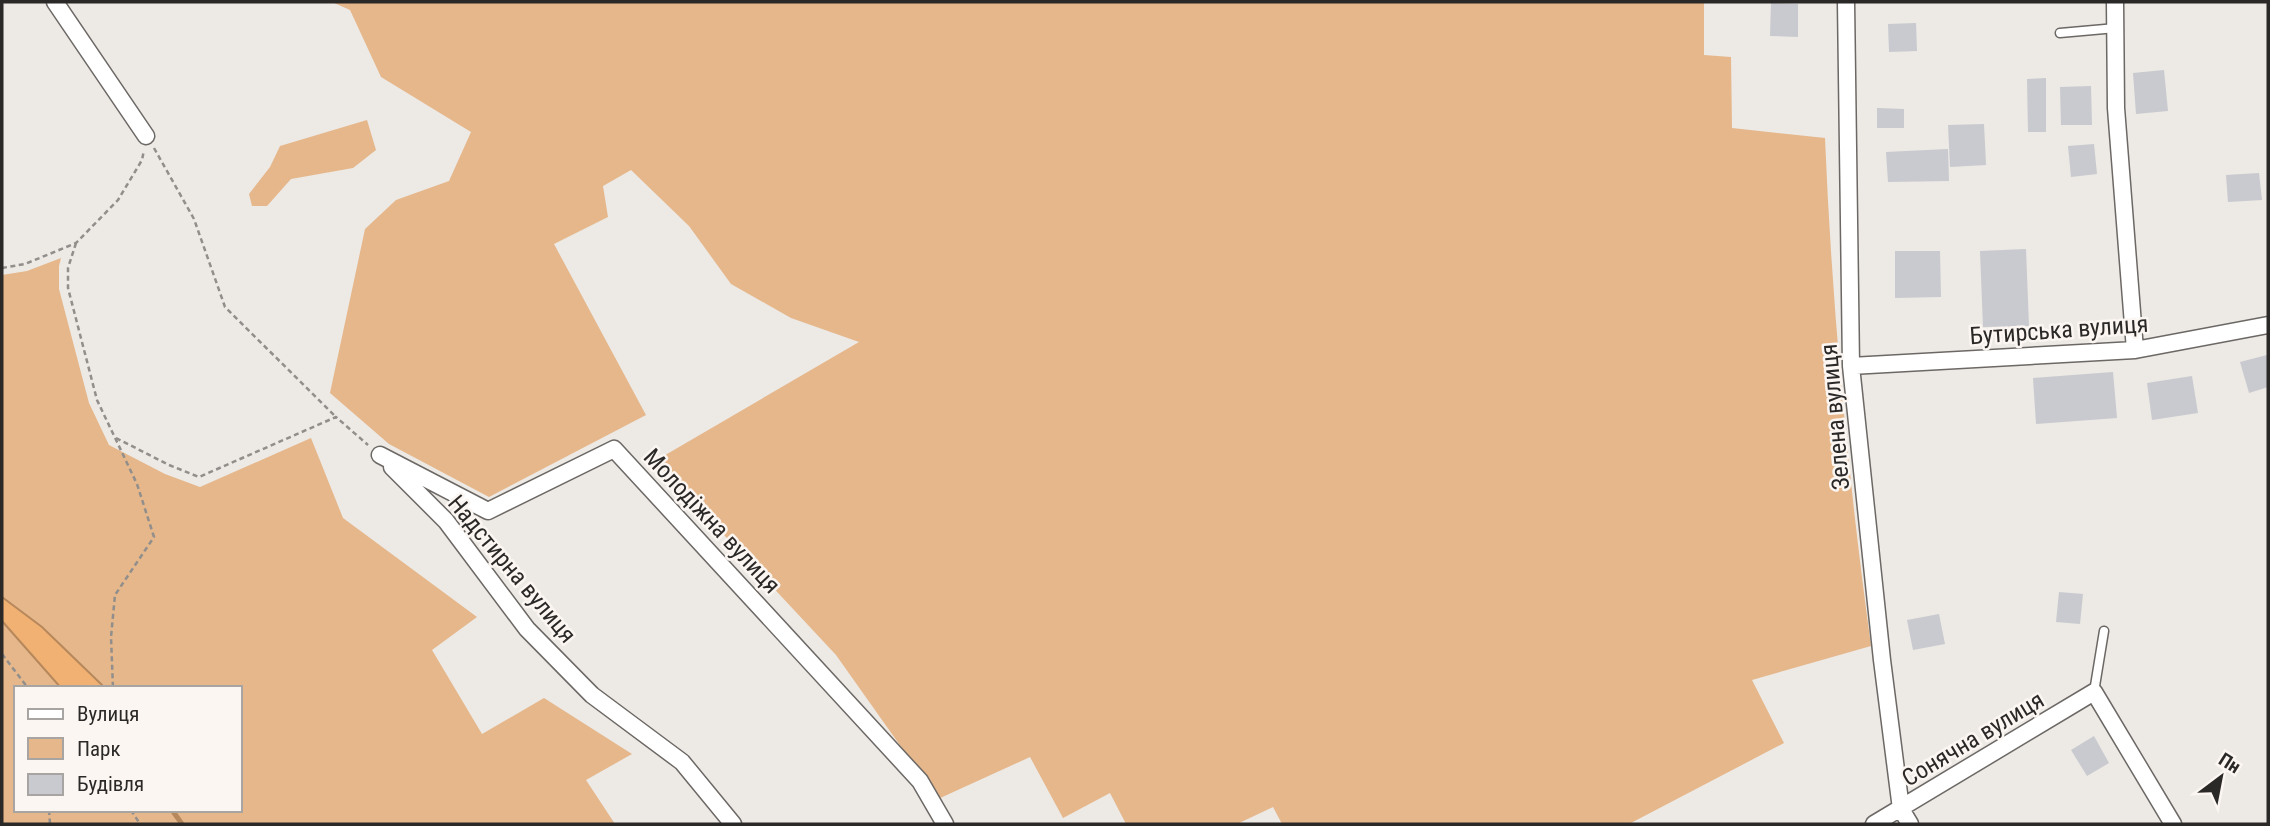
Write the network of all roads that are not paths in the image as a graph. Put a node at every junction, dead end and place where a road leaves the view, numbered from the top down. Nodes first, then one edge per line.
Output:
1 (55, 2) edge
2 (1846, 2) edge
3 (2115, 2) edge
4 (2116, 28) junction
5 (2060, 33) dead end
6 (146, 136) road end
7 (2268, 325) edge
8 (2135, 350) junction
9 (1851, 366) junction
10 (380, 455) joint
11 (2104, 631) dead end
12 (2094, 692) junction
13 (1901, 808) junction
14 (733, 824) edge
15 (944, 824) edge
16 (1874, 824) edge
17 (1910, 824) edge
18 (2173, 824) edge

1 - 6 street
2 - 9 street, Зелена вулиця
3 - 4 street
4 - 5 lane
4 - 8 street
7 - 8 street, Бутирська вулиця
8 - 9 street, Бутирська вулиця
9 - 13 street, Зелена вулиця
10 - 14 street, Надстирна вулиця
10 - 15 street, Молодіжна вулиця
11 - 12 lane
12 - 13 street, Сонячна вулиця
12 - 18 street
13 - 16 street, Сонячна вулиця
13 - 17 street, Зелена вулиця

